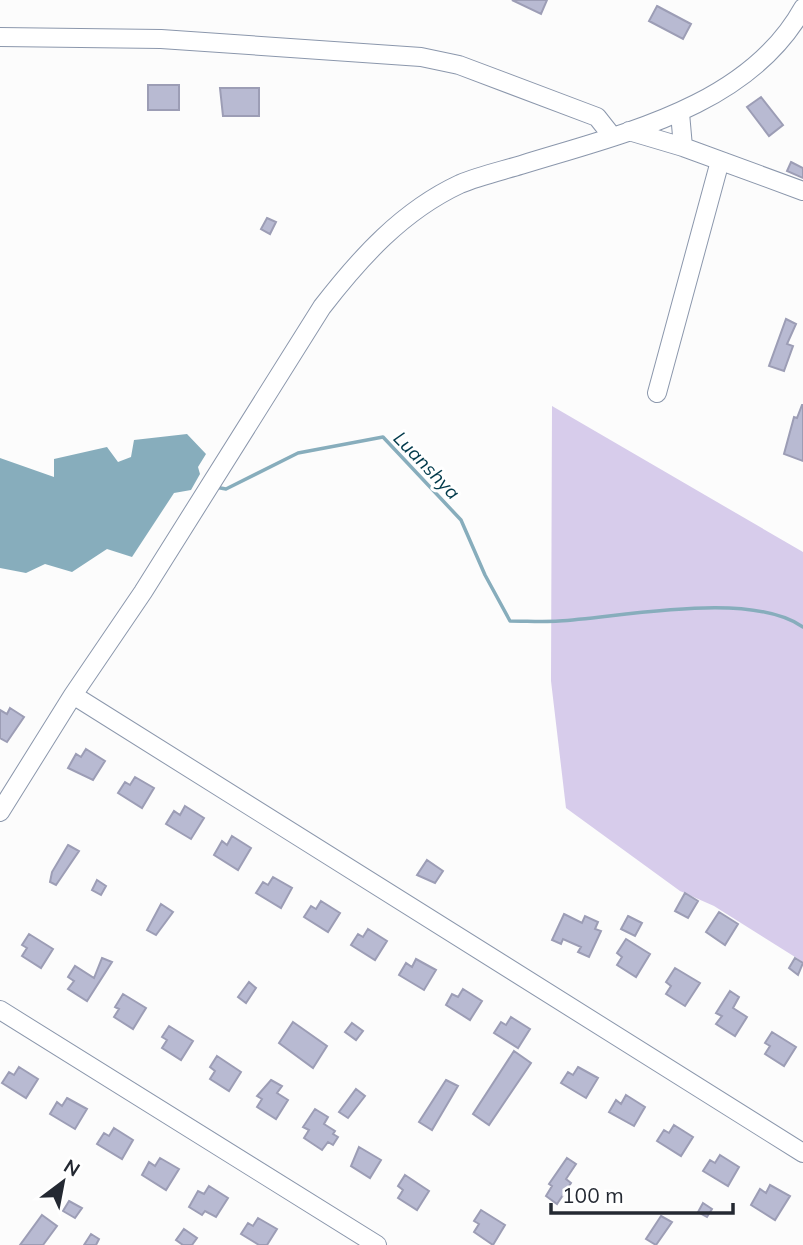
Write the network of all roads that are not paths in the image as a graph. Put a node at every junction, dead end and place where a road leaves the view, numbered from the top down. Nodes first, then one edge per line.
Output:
1 (803, 8) edge
2 (0, 37) edge
3 (680, 113) junction
4 (621, 133) junction
5 (683, 147) junction
6 (720, 161) junction
7 (803, 191) edge
8 (657, 393) dead end
9 (73, 695) junction
10 (0, 812) edge
11 (0, 1010) edge
12 (803, 1153) edge
13 (377, 1245) edge

1 - 3 street
2 - 4 street
3 - 4 street
3 - 5 street
4 - 5 street
4 - 9 street
5 - 6 street
6 - 7 street
6 - 8 street
9 - 10 street
9 - 12 street
11 - 13 street

